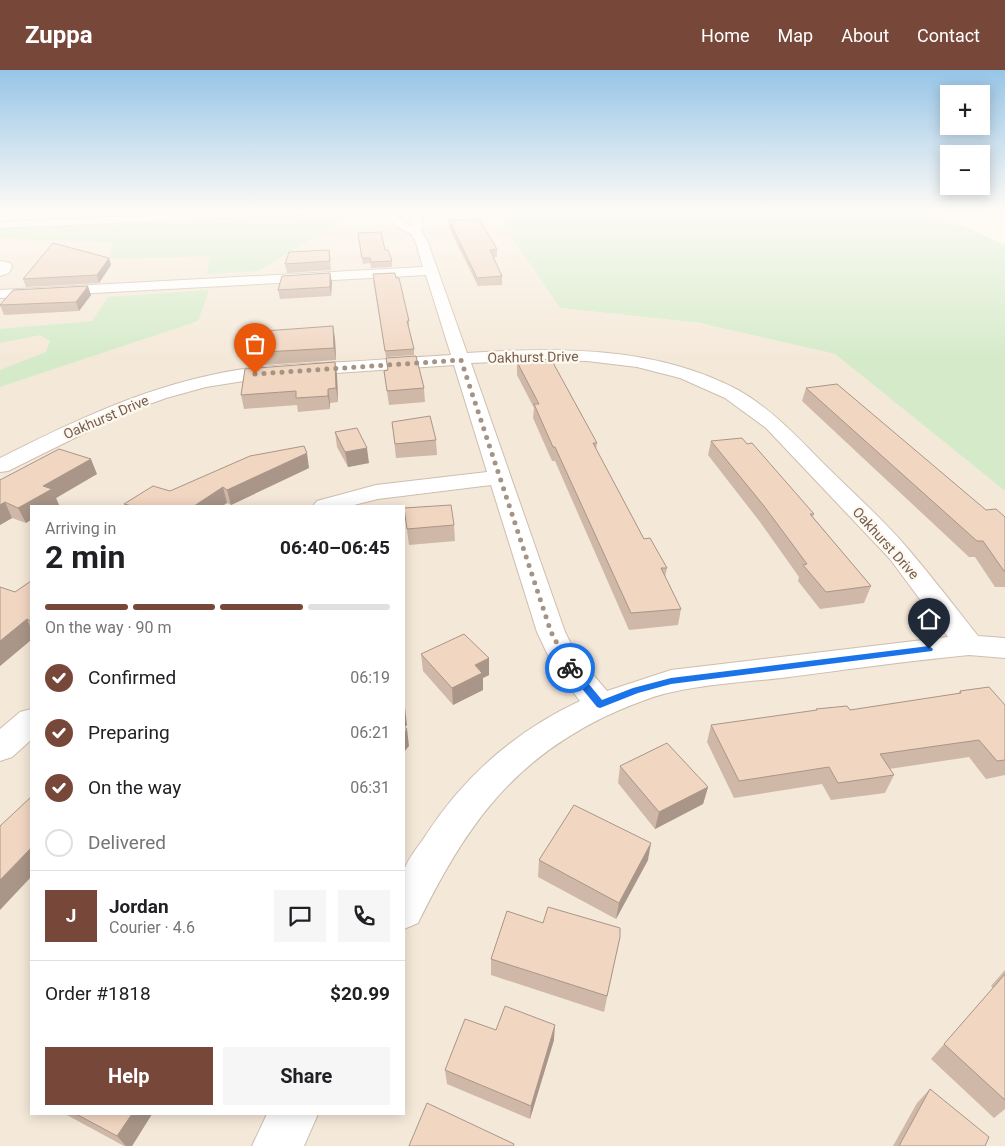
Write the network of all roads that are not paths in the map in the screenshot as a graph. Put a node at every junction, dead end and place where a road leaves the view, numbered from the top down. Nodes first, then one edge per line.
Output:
1 (428, 261) edge
2 (0, 265) edge
3 (431, 271) junction
4 (0, 272) edge
5 (0, 294) edge
6 (461, 360) junction
7 (0, 466) edge
8 (500, 477) junction
9 (329, 505) edge
10 (969, 645) junction
11 (1005, 648) edge
12 (600, 704) junction
13 (30, 723) edge
14 (0, 748) edge
15 (405, 908) edge
16 (293, 1115) edge
17 (277, 1146) edge

1 - 3 street
2 - 4 street
3 - 5 street
3 - 6 street
6 - 7 street, Oakhurst Drive
6 - 8 street
6 - 10 street, Oakhurst Drive
8 - 9 street
8 - 12 street
10 - 11 street
10 - 12 street
12 - 15 street
13 - 14 street
16 - 17 street

